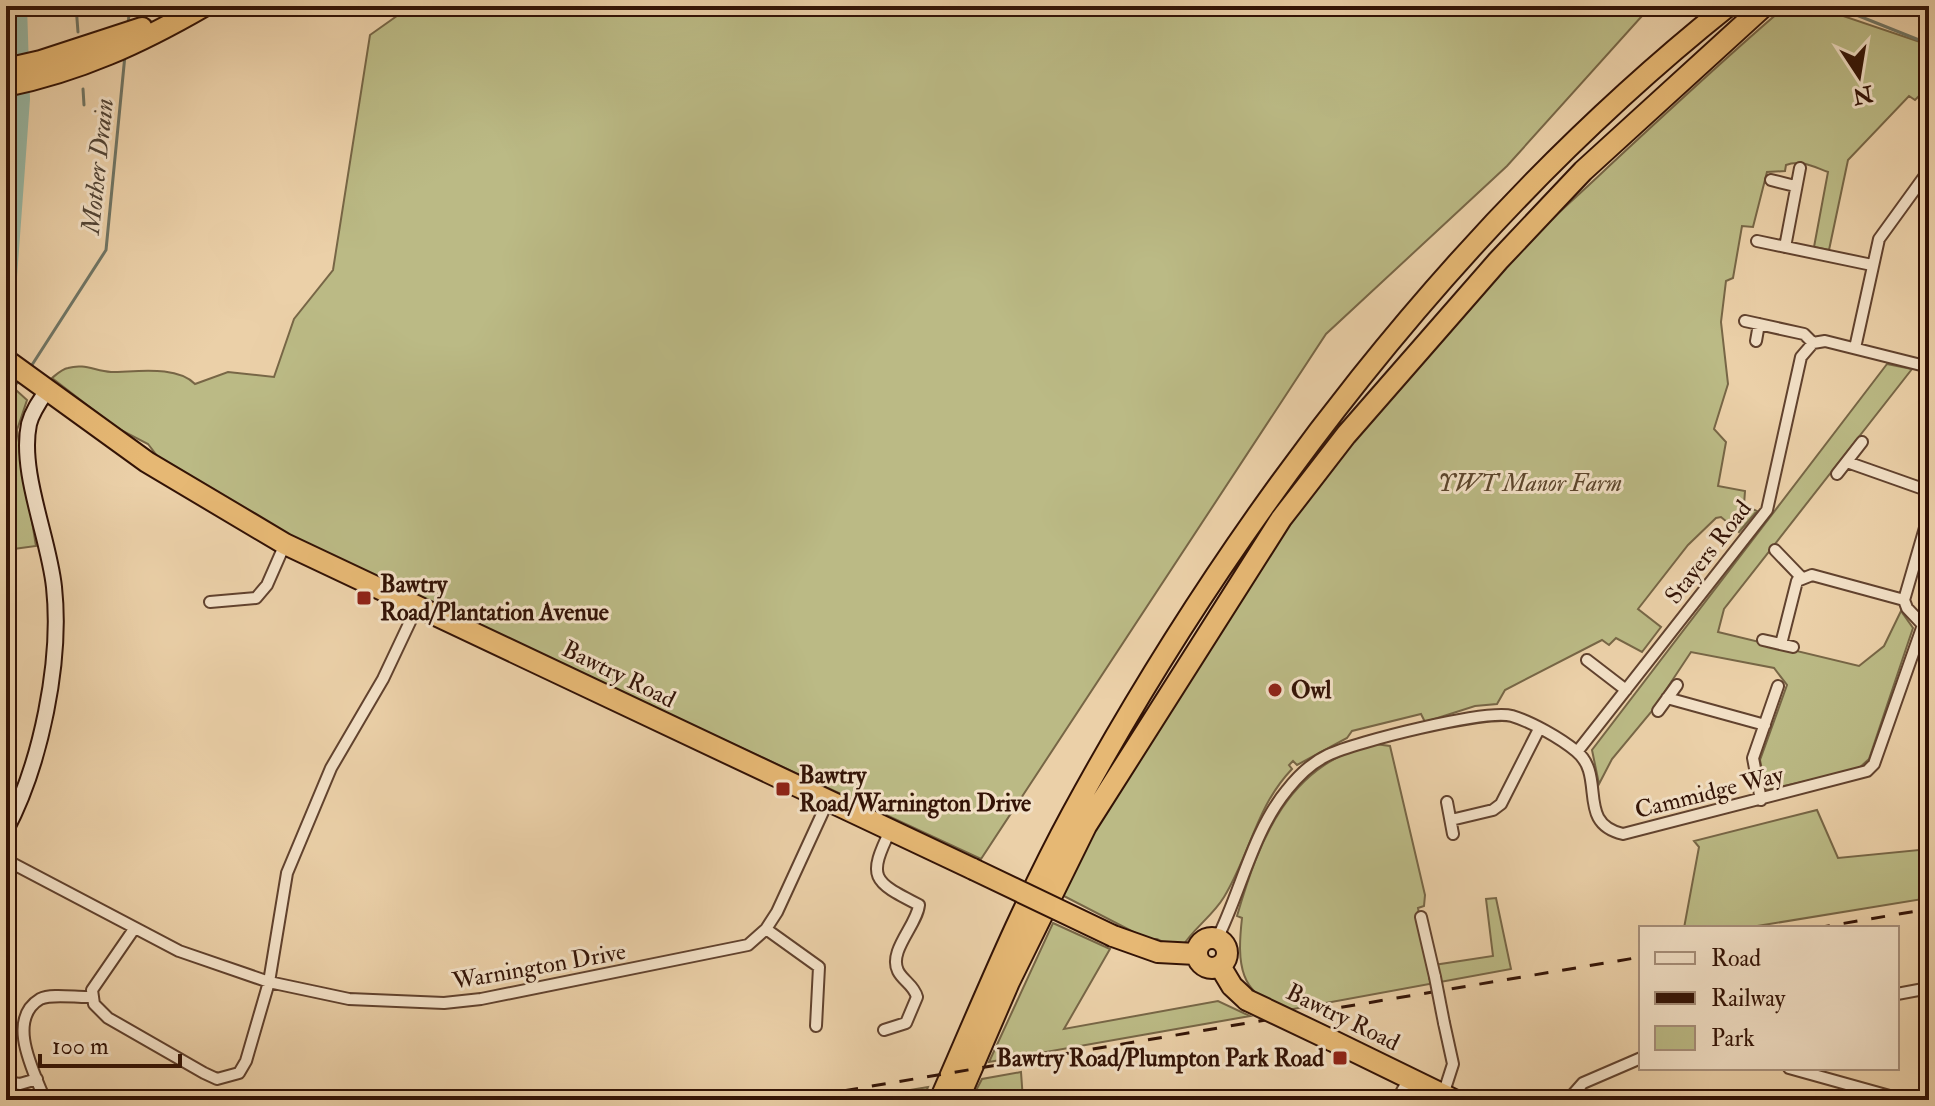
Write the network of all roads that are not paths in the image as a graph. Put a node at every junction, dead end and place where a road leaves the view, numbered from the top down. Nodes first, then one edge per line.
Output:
1 (1728, 6) edge
2 (1764, 6) edge
3 (198, 10) edge
4 (6, 69) edge
5 (45, 69) junction
6 (6, 86) edge
7 (1800, 168) dead end
8 (1927, 176) edge
9 (1771, 180) dead end
10 (1795, 186) junction
11 (1757, 241) dead end
12 (1785, 247) junction
13 (1872, 265) junction
14 (1745, 321) dead end
15 (1759, 324) junction
16 (1756, 341) dead end
17 (1813, 343) junction
18 (1855, 348) junction
19 (1929, 367) edge
20 (24, 376) edge
21 (1862, 442) dead end
22 (1847, 462) junction
23 (1837, 474) dead end
24 (1929, 491) edge
25 (1929, 514) edge
26 (285, 544) junction
27 (1775, 550) dead end
28 (1801, 577) junction
29 (1904, 600) junction
30 (210, 602) dead end
31 (417, 607) junction
32 (1926, 625) edge
33 (1763, 640) dead end
34 (1781, 644) junction
35 (1793, 647) dead end
36 (1587, 660) dead end
37 (1677, 685) dead end
38 (1778, 686) dead end
39 (1626, 690) junction
40 (1667, 698) junction
41 (1658, 711) dead end
42 (1765, 725) junction
43 (1539, 729) junction
44 (1577, 752) junction
45 (1761, 800) junction
46 (828, 801) junction
47 (1447, 802) dead end
48 (1451, 820) junction
49 (891, 829) junction
50 (6, 830) edge
51 (1453, 834) dead end
52 (6, 860) edge
53 (1421, 917) dead end
54 (134, 929) junction
55 (766, 929) junction
56 (1217, 939) junction
57 (1196, 954) junction
58 (1220, 966) junction
59 (269, 982) junction
60 (1929, 988) edge
61 (1899, 994) edge
62 (91, 997) junction
63 (816, 1026) dead end
64 (884, 1030) dead end
65 (1639, 1059) edge
66 (1803, 1070) edge
67 (1823, 1073) edge
68 (1410, 1077) junction
69 (37, 1079) junction
70 (6, 1082) edge
71 (1449, 1098) edge
72 (45, 1100) edge
73 (940, 1100) edge
74 (958, 1100) edge
75 (1397, 1100) edge
76 (1568, 1100) edge
77 (1904, 1100) edge

1 - 73 highway
2 - 74 highway
3 - 5 highway
4 - 5 highway
5 - 6 highway
7 - 10 street
8 - 13 street
9 - 10 street
10 - 12 street
11 - 12 street
12 - 13 street
13 - 18 street
14 - 15 street
15 - 16 street
15 - 17 street
17 - 18 street
17 - 39 street, Stayers Road
18 - 19 street
20 - 26 highway, Bawtry Road
20 - 50 street
21 - 22 street
22 - 23 street
22 - 24 street
25 - 29 street
26 - 30 street
26 - 31 highway, Bawtry Road
27 - 28 street
28 - 29 street
28 - 34 street
29 - 32 street, Cammidge Way
31 - 46 highway, Bawtry Road
31 - 59 street
32 - 45 street, Cammidge Way
33 - 34 street
34 - 35 street
36 - 39 street
37 - 40 street
38 - 42 street
39 - 44 street, Stayers Road
40 - 41 street
40 - 42 street
42 - 45 street
43 - 44 street
43 - 48 street
43 - 56 street
44 - 45 street, Cammidge Way
46 - 49 highway, Bawtry Road
46 - 55 street
47 - 48 street
48 - 51 street
49 - 57 highway, Bawtry Road, bridge
49 - 64 street
52 - 54 street, Warnington Drive
53 - 71 street, bridge
54 - 59 street, Warnington Drive
54 - 62 street
55 - 59 street, Warnington Drive
55 - 63 street
56 - 57 highway
56 - 58 highway
57 - 58 highway, Bawtry Road
58 - 68 highway, Bawtry Road, bridge
59 - 62 street
60 - 61 street
62 - 69 street
65 - 76 street
66 - 67 street
67 - 77 street
68 - 71 highway, Bawtry Road
68 - 75 street
69 - 70 street
69 - 72 street

